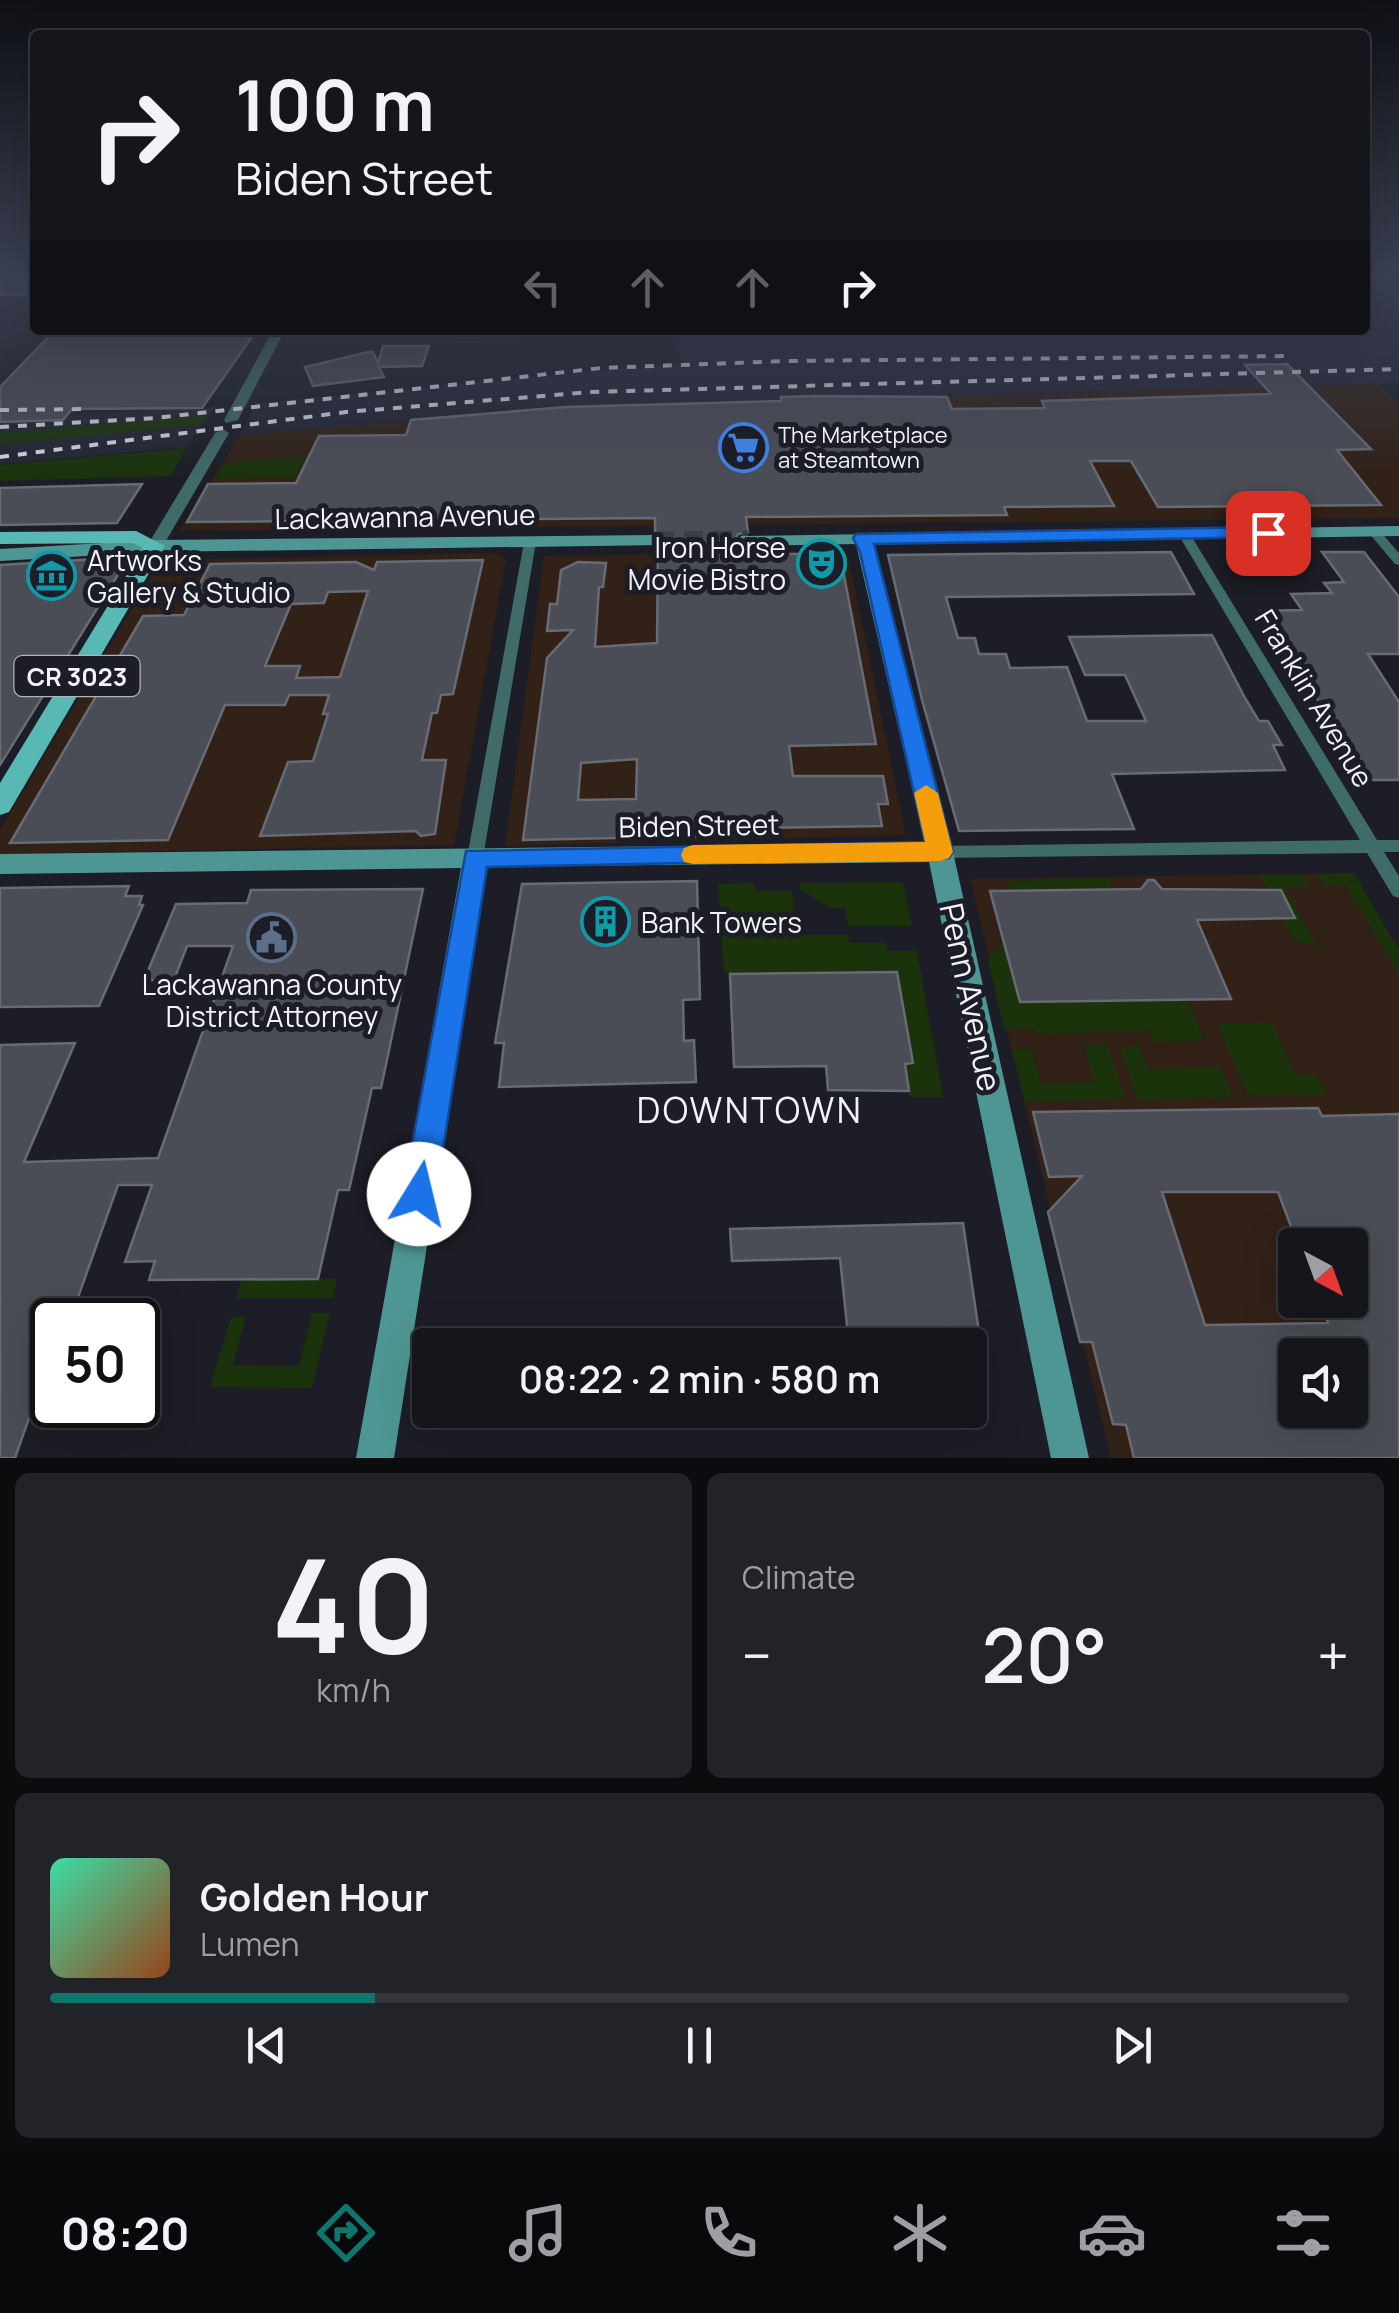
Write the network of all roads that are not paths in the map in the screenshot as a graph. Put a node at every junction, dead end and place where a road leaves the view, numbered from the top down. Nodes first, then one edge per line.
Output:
1 (271, 344) edge
2 (1374, 532) junction
3 (1399, 532) edge
4 (1184, 534) junction
5 (0, 538) edge
6 (862, 538) junction
7 (655, 540) tunnel mouth
8 (748, 540) tunnel mouth
9 (530, 542) junction
10 (155, 546) junction
11 (0, 555) edge
12 (1399, 560) edge
13 (0, 805) edge
14 (1372, 846) junction
15 (1399, 846) edge
16 (940, 852) junction
17 (475, 858) junction
18 (0, 864) edge
19 (1399, 891) edge
20 (375, 1458) edge
21 (1070, 1458) edge

1 - 10 street
2 - 3 main road
2 - 4 main road
2 - 12 street
4 - 6 main road
4 - 14 street, Franklin Avenue
5 - 10 main road, Lackawanna Avenue
6 - 8 main road
6 - 16 main road, Penn Avenue
7 - 9 main road, Lackawanna Avenue
9 - 10 main road, Lackawanna Avenue
9 - 17 street
10 - 11 main road, Lackawanna Avenue
10 - 13 main road, CR 3023
14 - 15 street, Biden Street
14 - 16 street, Biden Street
14 - 19 street, Franklin Avenue
16 - 17 main road, Biden Street
16 - 21 main road, Penn Avenue
17 - 18 main road, Biden Street
17 - 20 main road

